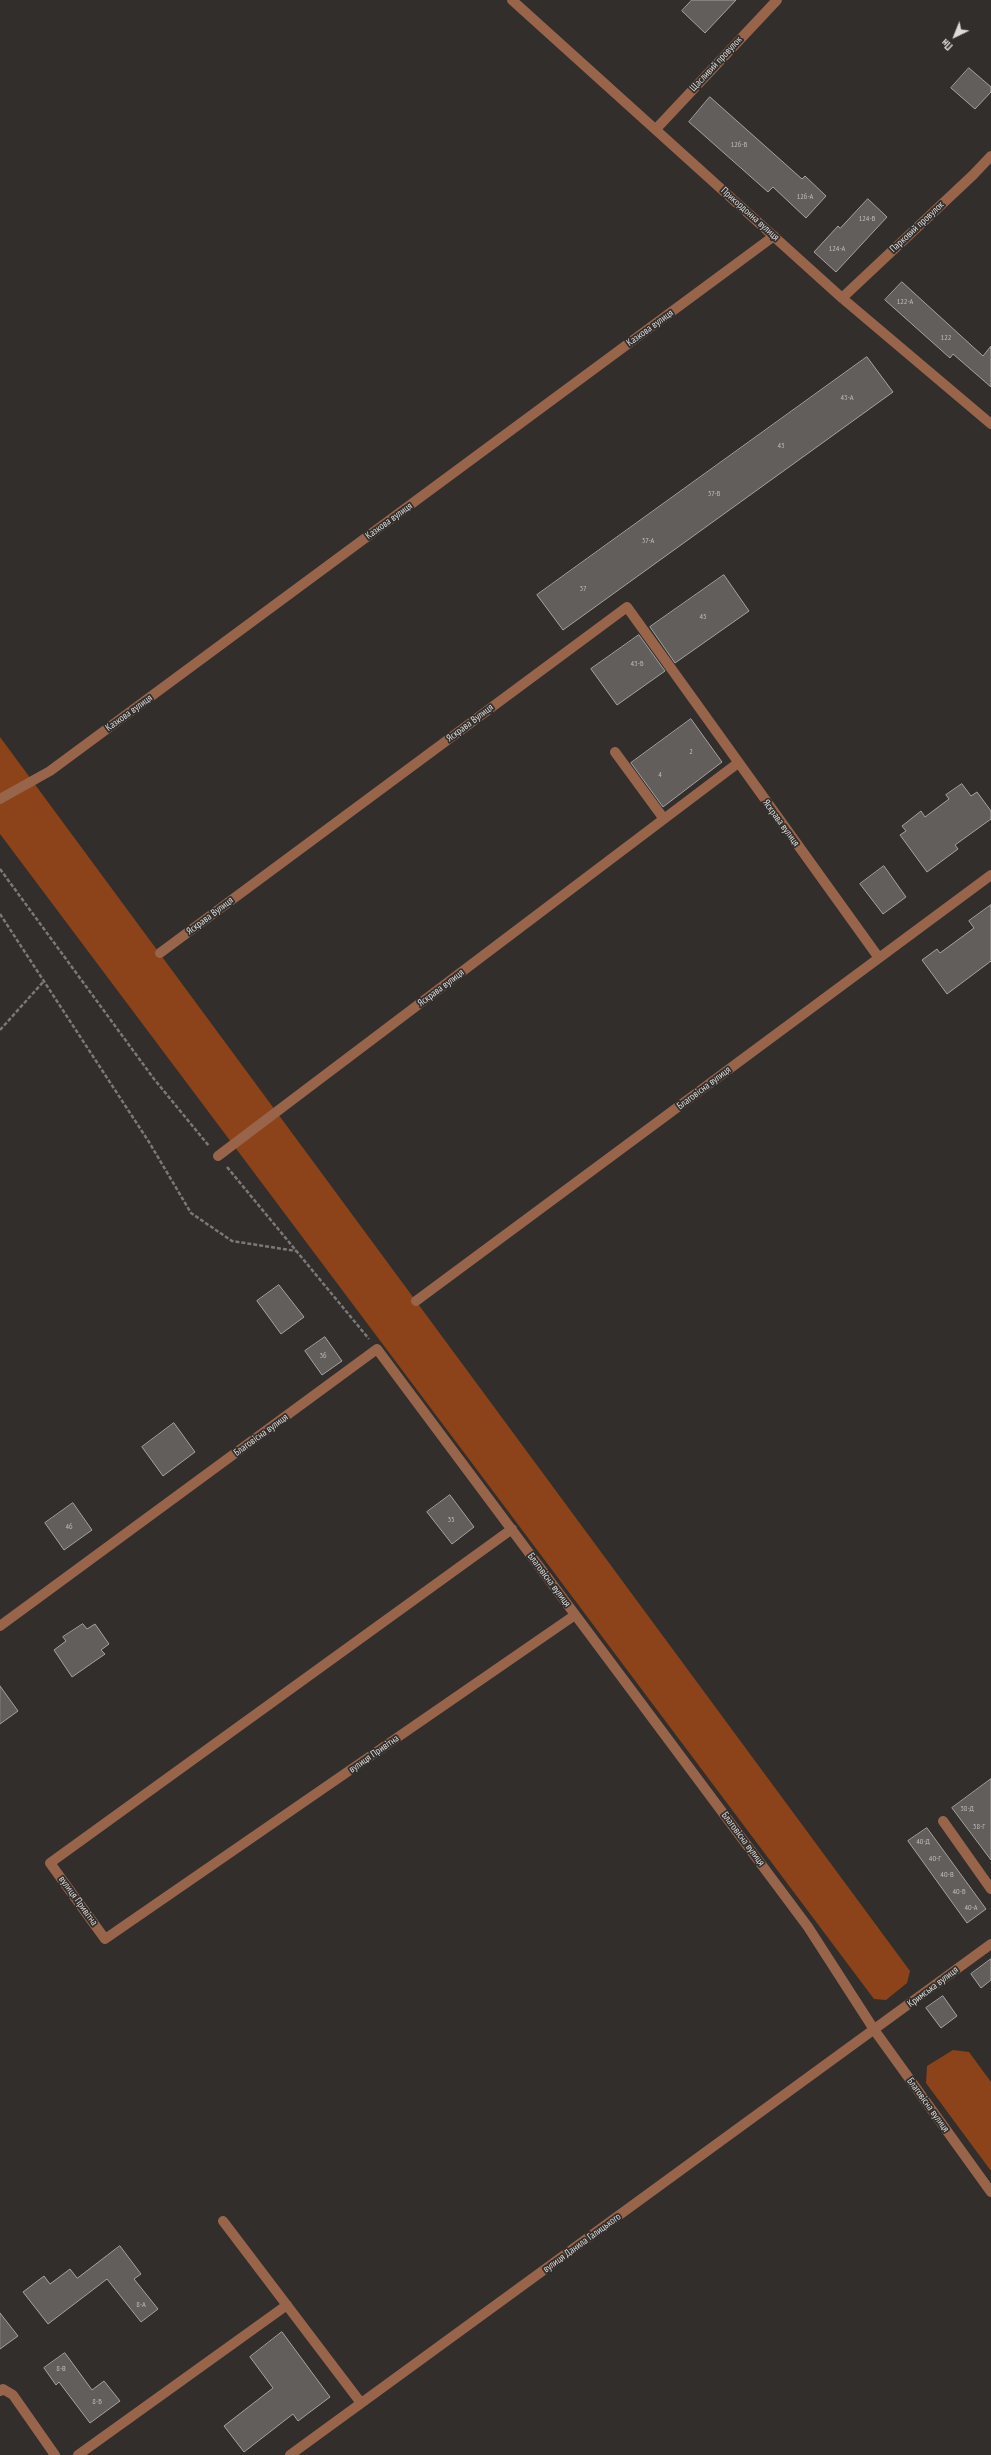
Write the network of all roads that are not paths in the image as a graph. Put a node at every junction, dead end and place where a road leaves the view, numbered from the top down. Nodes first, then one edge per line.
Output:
1 (512, 0) edge
2 (777, 0) edge
3 (656, 129) junction
4 (991, 156) edge
5 (774, 236) junction
6 (842, 298) junction
7 (991, 424) edge
8 (615, 752) dead end
9 (738, 763) junction
10 (0, 799) edge
11 (664, 819) junction
12 (991, 875) edge
13 (160, 953) dead end
14 (879, 958) junction
15 (218, 1156) road end
16 (416, 1301) dead end
17 (512, 1529) junction
18 (575, 1615) junction
19 (0, 1626) edge
20 (943, 1821) dead end
21 (991, 1889) edge
22 (991, 1944) edge
23 (874, 2031) junction
24 (991, 2192) edge
25 (223, 2221) dead end
26 (287, 2305) junction
27 (0, 2391) edge
28 (361, 2403) junction
29 (55, 2455) edge
30 (78, 2455) edge
31 (290, 2455) edge

1 - 3 street, Прикордонна вулиця
2 - 3 street, Щасливий провулок
3 - 5 street, Прикордонна вулиця
4 - 6 street, Парковий провулок
5 - 6 street, Прикордонна вулиця
5 - 10 street, Казкова вулиця
6 - 7 street, Прикордонна вулиця
8 - 11 street
9 - 11 street, Яскрава вулиця
9 - 13 street, Яскрава Вулиця
9 - 14 street, Яскрава вулиця
11 - 15 street, Яскрава вулиця
12 - 14 street, Благовісна вулиця
14 - 16 street, Благовісна вулиця
17 - 18 street, Благовісна вулиця
17 - 18 street, вулиця Привітна
17 - 19 street, Благовісна вулиця
18 - 23 street, Благовісна вулиця
20 - 21 street
22 - 23 street, Кримська вулиця
23 - 24 street, Благовісна вулиця
23 - 28 street, вулиця Данила Галицького
25 - 26 street
26 - 28 street
26 - 30 street
27 - 29 street
28 - 31 street, вулиця Данила Галицького

